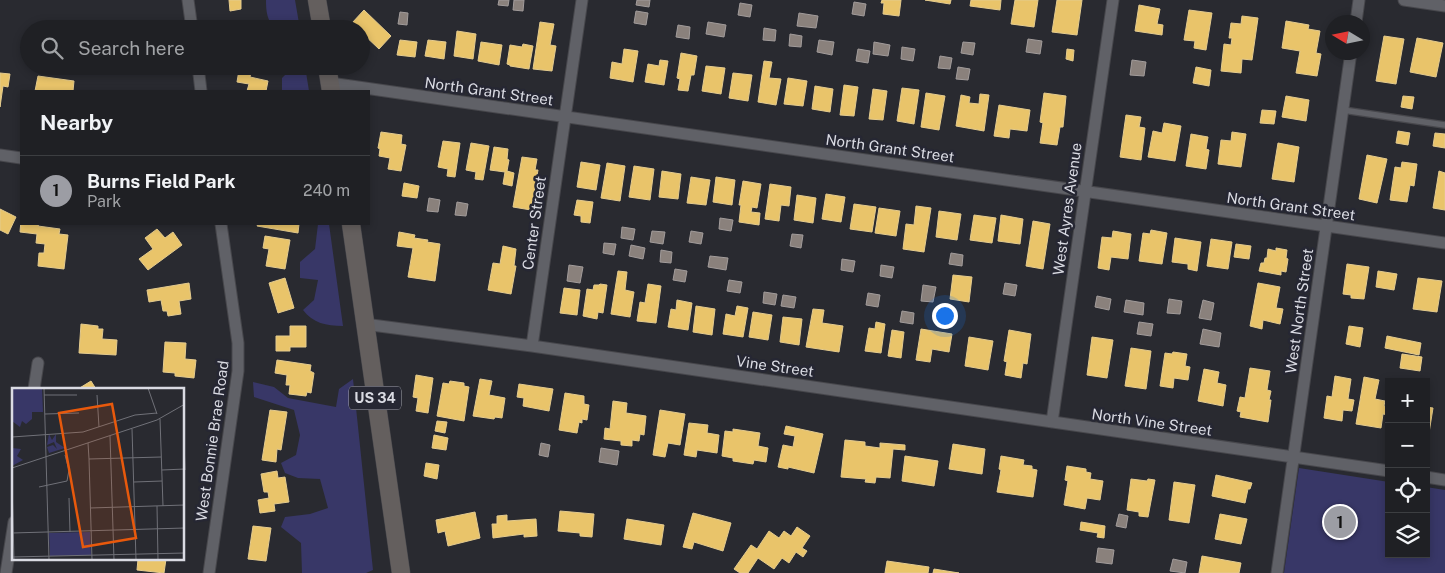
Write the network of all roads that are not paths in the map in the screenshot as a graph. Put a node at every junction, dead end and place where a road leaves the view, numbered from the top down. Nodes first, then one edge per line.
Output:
1 (188, 0) edge
2 (317, 0) edge
3 (582, 0) edge
4 (1113, 0) edge
5 (1359, 0) edge
6 (1404, 0) edge
7 (1445, 6) edge
8 (1357, 15) edge
9 (191, 20) edge
10 (320, 20) edge
11 (1350, 60) edge
12 (199, 75) edge
13 (329, 80) edge
14 (201, 90) edge
15 (1343, 110) junction
16 (565, 117) junction
17 (1445, 125) edge
18 (0, 155) edge
19 (20, 158) edge
20 (1084, 191) junction
21 (221, 225) edge
22 (351, 225) edge
23 (1326, 226) junction
24 (1445, 243) edge
25 (364, 324) junction
26 (532, 346) junction
27 (38, 363) dead end
28 (34, 388) edge
29 (911, 402) joint
30 (1052, 422) junction
31 (1293, 458) junction
32 (1385, 470) edge
33 (1430, 478) edge
34 (1445, 480) edge
35 (12, 535) edge
36 (6, 573) edge
37 (208, 573) edge
38 (401, 573) edge
39 (1277, 573) edge

1 - 9 street
2 - 10 main road
3 - 16 street, Center Street
4 - 20 street, West Ayres Avenue
5 - 8 street
6 - 7 street
11 - 15 street, West North Street
12 - 14 street
13 - 16 street, North Grant Street
15 - 17 lane
15 - 23 street, West North Street
16 - 20 street, North Grant Street
16 - 26 street, Center Street
18 - 19 street
20 - 23 street, North Grant Street
20 - 30 street, West Ayres Avenue
21 - 37 street, West Bonnie Brae Road
22 - 25 main road, US 34
23 - 24 street, North Grant Street
23 - 31 street, West North Street
25 - 26 street
25 - 38 main road, US 34
26 - 29 street, Vine Street
27 - 28 street
29 - 30 street, North Vine Street
30 - 31 street, North Vine Street
31 - 32 street, North Vine Street
31 - 39 street, West North Street
33 - 34 street
35 - 36 street

